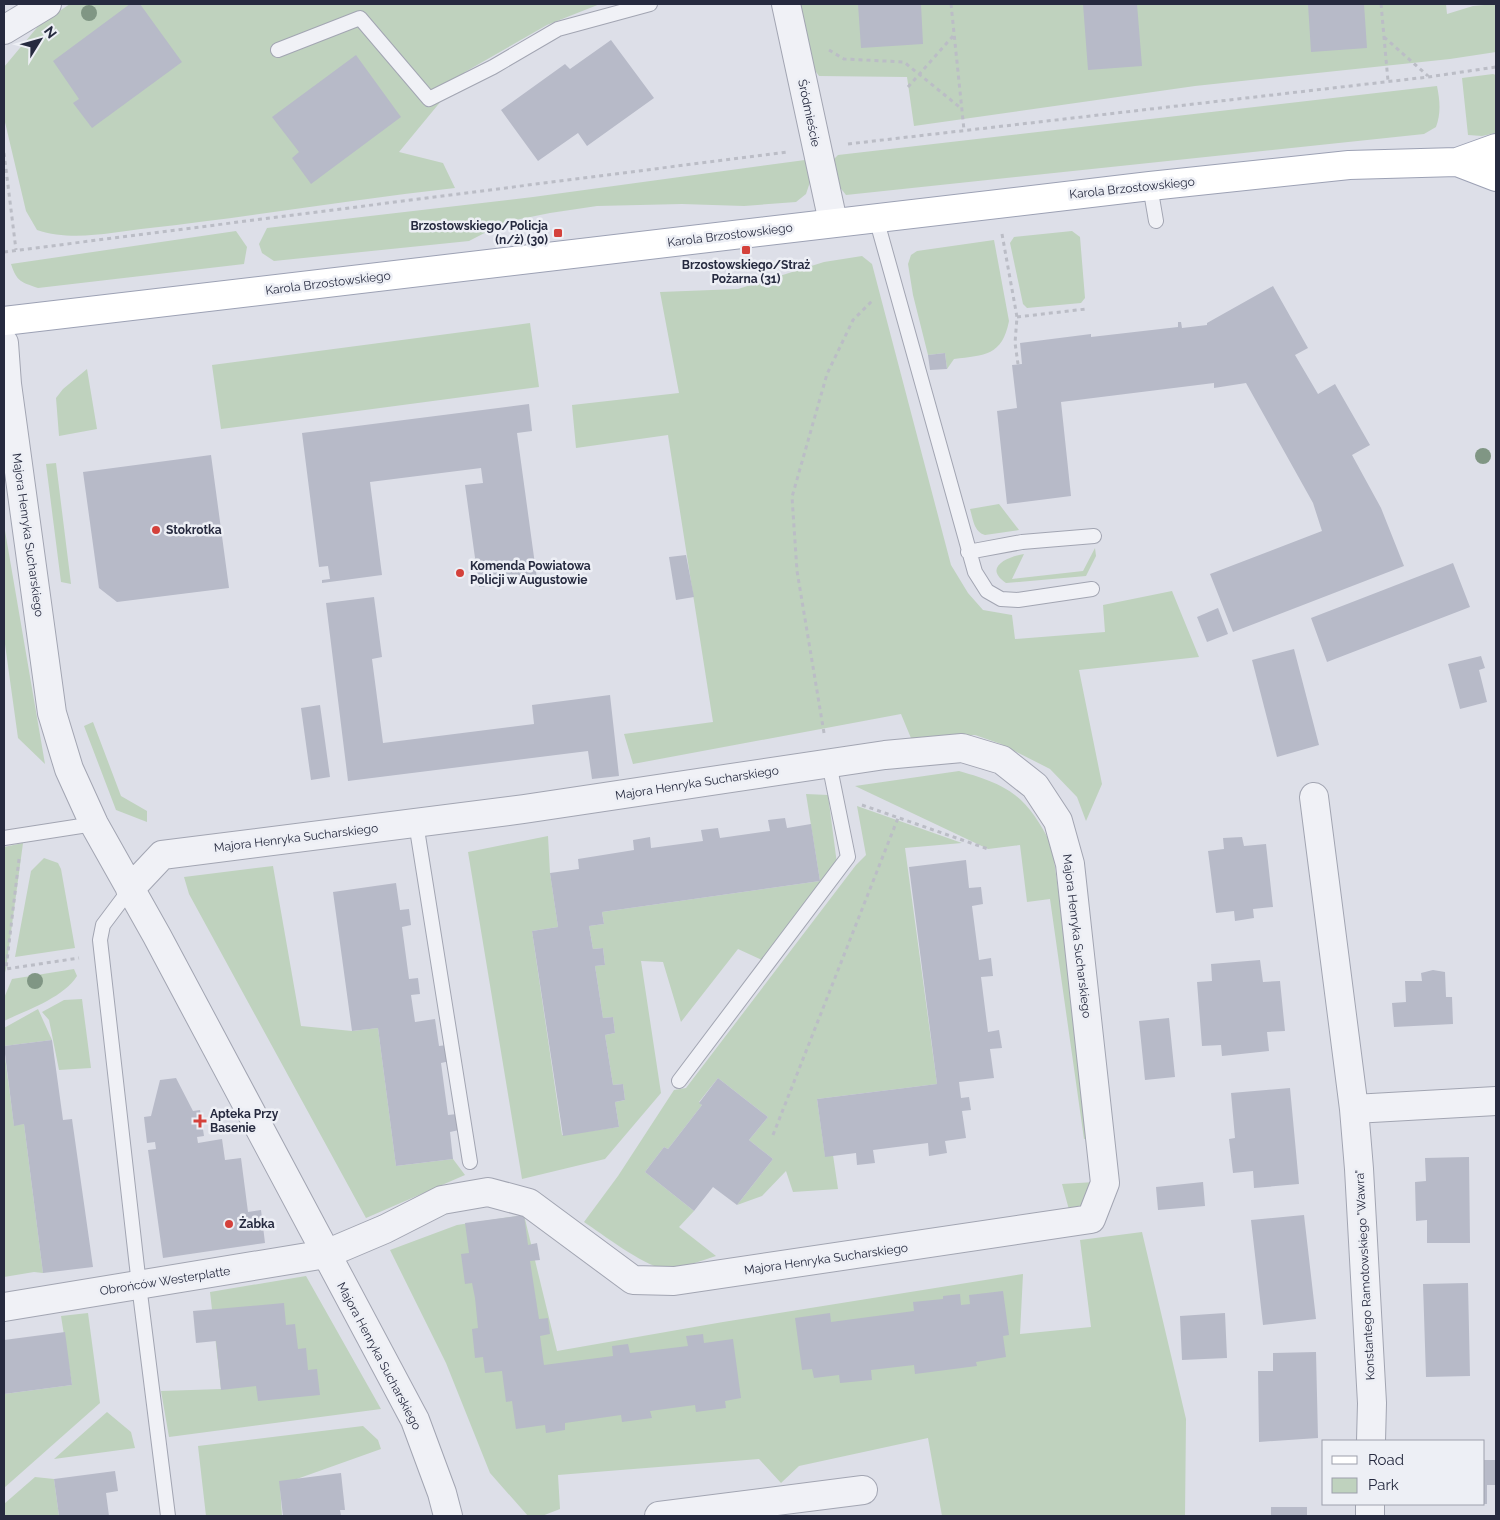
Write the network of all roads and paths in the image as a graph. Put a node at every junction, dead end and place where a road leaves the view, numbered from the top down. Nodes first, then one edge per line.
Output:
1 (47, 4) edge
2 (650, 4) edge
3 (786, 4) edge
4 (950, 4) edge
5 (1381, 4) edge
6 (4, 30) edge
7 (792, 31) junction
8 (953, 35) junction
9 (1384, 37) junction
10 (278, 50) dead end
11 (1496, 67) edge
12 (919, 74) junction
13 (1428, 77) junction
14 (1388, 81) junction
15 (908, 87) dead end
16 (962, 109) junction
17 (964, 130) junction
18 (817, 148) junction
19 (1496, 148) edge
20 (4, 152) edge
21 (1457, 162) junction
22 (1496, 177) edge
23 (1150, 186) junction
24 (876, 218) junction
25 (1156, 221) dead end
26 (833, 222) junction
27 (1002, 232) dead end
28 (16, 250) junction
29 (4, 252) edge
30 (893, 279) junction
31 (1086, 308) dead end
32 (1017, 317) junction
33 (4, 321) edge
34 (4, 343) edge
35 (1018, 364) dead end
36 (1094, 536) dead end
37 (968, 552) junction
38 (1092, 589) dead end
39 (829, 763) junction
40 (835, 796) junction
41 (1314, 797) dead end
42 (898, 818) junction
43 (416, 823) junction
44 (94, 824) junction
45 (4, 838) edge
46 (988, 849) dead end
47 (19, 853) dead end
48 (130, 889) junction
49 (80, 958) dead end
50 (679, 1081) dead end
51 (1496, 1101) edge
52 (1354, 1109) junction
53 (774, 1135) dead end
54 (470, 1162) dead end
55 (326, 1254) junction
56 (138, 1285) junction
57 (4, 1307) edge
58 (1371, 1440) edge
59 (863, 1490) dead end
60 (168, 1516) edge
61 (448, 1516) edge
62 (659, 1516) edge

1 - 6 street
2 - 10 lane
3 - 7 street, Śródmieście
4 - 8 path
5 - 9 path
7 - 12 path
7 - 18 street, Śródmieście
8 - 12 path
8 - 16 path
9 - 13 path
9 - 14 path
11 - 13 path
12 - 15 path
12 - 16 path
13 - 14 path
14 - 17 path
16 - 17 path
17 - 18 path
18 - 26 street, Śródmieście
18 - 28 path
19 - 21 main road, Karola Brzostowskiego
20 - 28 path
21 - 22 main road, Karola Brzostowskiego
21 - 23 main road, Karola Brzostowskiego
23 - 24 main road, Karola Brzostowskiego
23 - 25 lane
24 - 26 main road, Karola Brzostowskiego
24 - 30 lane
26 - 33 main road, Karola Brzostowskiego
27 - 32 path
28 - 29 path
30 - 37 lane
30 - 39 path
31 - 32 path
32 - 35 path
34 - 44 street, Majora Henryka Sucharskiego
36 - 37 lane
37 - 38 lane
39 - 40 lane
39 - 43 street, Majora Henryka Sucharskiego
39 - 55 street, Majora Henryka Sucharskiego
40 - 42 path
40 - 50 lane
41 - 52 street, Konstantego Ramotowskiego "Wawra"
42 - 46 path
42 - 53 path
43 - 48 street, Majora Henryka Sucharskiego
43 - 54 lane
44 - 45 lane
44 - 48 street, Majora Henryka Sucharskiego
47 - 49 path
48 - 55 street, Majora Henryka Sucharskiego
48 - 56 lane
51 - 52 street
52 - 58 street, Konstantego Ramotowskiego "Wawra"
55 - 56 street, Obrońców Westerplatte
55 - 61 street, Majora Henryka Sucharskiego
56 - 57 street, Obrońców Westerplatte
56 - 60 lane
59 - 62 street

